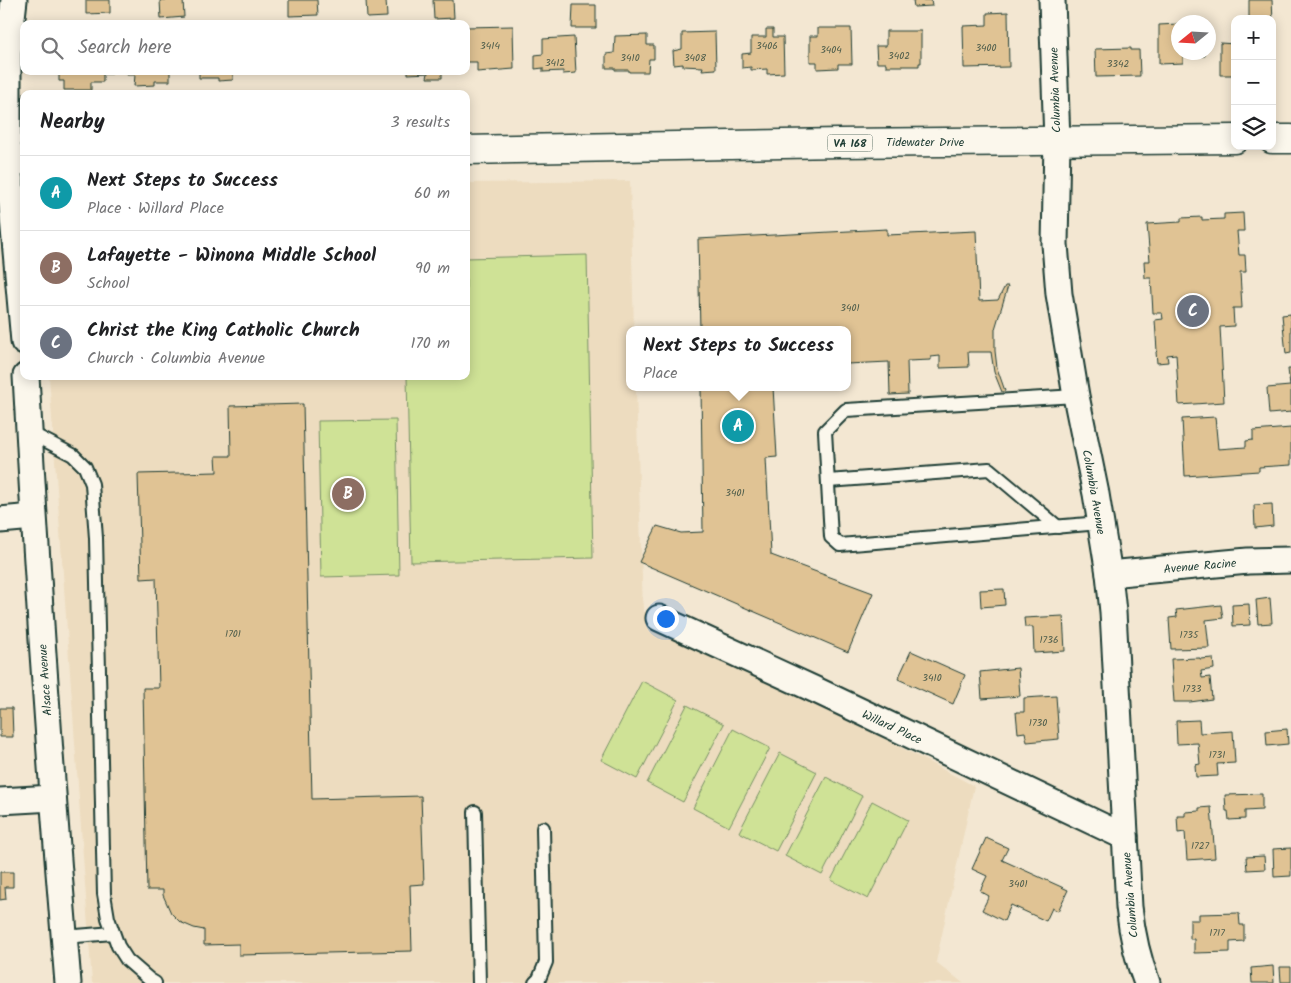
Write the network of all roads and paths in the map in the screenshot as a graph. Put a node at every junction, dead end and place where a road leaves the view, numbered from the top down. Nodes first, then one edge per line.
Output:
1 (14, 0) edge
2 (1052, 0) edge
3 (1231, 139) edge
4 (1276, 139) edge
5 (1291, 139) edge
6 (1057, 141) junction
7 (470, 150) edge
8 (11, 160) edge
9 (6, 216) edge
10 (20, 314) edge
11 (26, 380) edge
12 (1076, 396) junction
13 (29, 432) junction
14 (828, 481) junction
15 (33, 517) junction
16 (0, 520) edge
17 (1100, 524) junction
18 (1058, 527) junction
19 (1291, 560) edge
20 (1108, 574) junction
21 (659, 618) dead end
22 (53, 798) junction
23 (0, 801) edge
24 (475, 812) dead end
25 (542, 828) dead end
26 (1125, 837) junction
27 (114, 933) junction
28 (64, 937) junction
29 (68, 983) edge
30 (155, 983) edge
31 (479, 983) edge
32 (535, 983) edge
33 (1146, 983) edge

1 - 8 street
2 - 6 street, Columbia Avenue
3 - 6 highway, Tidewater Drive / VA 168
4 - 5 highway
6 - 7 highway, Tidewater Drive / VA 168
6 - 12 street, Columbia Avenue
8 - 9 street
9 - 10 street
11 - 13 street, Alsace Avenue
12 - 14 lane
12 - 17 street, Columbia Avenue
13 - 15 street, Alsace Avenue
13 - 27 lane
14 - 18 lane
14 - 18 lane
15 - 16 street
15 - 22 street, Alsace Avenue
17 - 18 lane
17 - 20 street, Columbia Avenue
19 - 20 street, Avenue Racine
20 - 26 street, Columbia Avenue
21 - 26 street, Willard Place
22 - 23 street
22 - 28 street, Alsace Avenue
24 - 31 lane
25 - 32 lane
26 - 33 street, Columbia Avenue
27 - 28 lane
27 - 30 lane
28 - 29 street, Alsace Avenue

